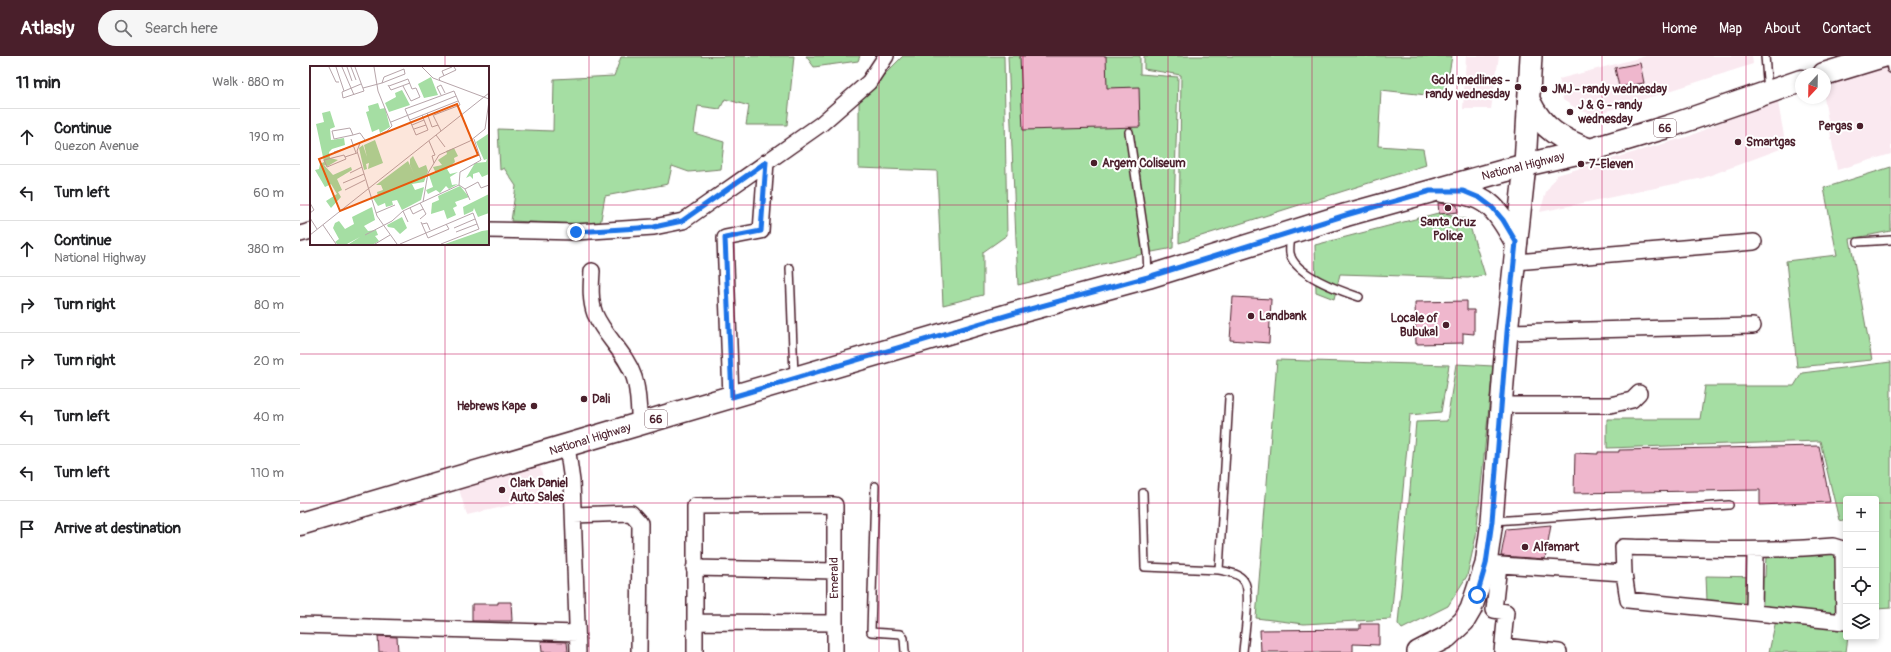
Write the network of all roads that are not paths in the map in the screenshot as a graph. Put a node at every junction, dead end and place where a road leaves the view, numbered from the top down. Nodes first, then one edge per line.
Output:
1 (886, 56) edge
2 (1532, 56) edge
3 (1765, 56) edge
4 (1883, 56) edge
5 (1889, 56) edge
6 (1891, 69) edge
7 (1831, 72) edge
8 (1795, 83) edge
9 (1768, 93) junction
10 (1529, 101) junction
11 (1129, 132) dead end
12 (1590, 150) junction
13 (766, 162) junction
14 (1525, 165) junction
15 (1430, 191) junction
16 (489, 230) edge
17 (310, 231) edge
18 (1291, 232) junction
19 (300, 234) edge
20 (1891, 240) edge
21 (1754, 242) dead end
22 (1858, 242) dead end
23 (1515, 252) junction
24 (790, 268) dead end
25 (592, 271) dead end
26 (1148, 277) junction
27 (1359, 297) dead end
28 (1753, 326) dead end
29 (1507, 332) junction
30 (794, 378) junction
31 (1639, 393) dead end
32 (732, 397) junction
33 (1228, 398) dead end
34 (1502, 406) junction
35 (640, 424) junction
36 (567, 446) junction
37 (875, 486) dead end
38 (1143, 493) dead end
39 (1729, 505) dead end
40 (574, 515) junction
41 (1492, 521) junction
42 (300, 524) edge
43 (1755, 550) junction
44 (1492, 565) junction
45 (694, 568) junction
46 (1219, 570) junction
47 (834, 571) junction
48 (1624, 573) junction
49 (1754, 612) junction
50 (695, 622) junction
51 (835, 623) junction
52 (300, 625) edge
53 (577, 633) junction
54 (1502, 649) edge
55 (578, 652) edge
56 (639, 652) edge
57 (695, 652) edge
58 (835, 652) edge
59 (906, 652) edge
60 (1243, 652) edge
61 (1418, 652) edge
62 (1558, 652) edge

1 - 13 street
2 - 10 main road
3 - 9 lane
4 - 7 main road
5 - 6 lane
8 - 9 main road, National Highway / 66
9 - 12 main road, National Highway / 66
10 - 12 main road
10 - 14 main road
11 - 26 lane
12 - 14 main road, National Highway / 66
13 - 16 street
13 - 32 street
14 - 15 main road, National Highway / 66
14 - 23 main road
15 - 18 main road, National Highway / 66
15 - 23 main road
17 - 19 street
18 - 26 main road, National Highway / 66
18 - 27 lane
20 - 22 lane
21 - 23 street
23 - 29 main road
24 - 30 lane
25 - 35 street
26 - 30 main road, National Highway / 66
28 - 29 street
29 - 34 main road
30 - 32 main road, National Highway / 66
31 - 34 street
32 - 35 main road, National Highway / 66
33 - 46 lane
34 - 41 main road
35 - 36 main road, National Highway / 66
36 - 40 street
36 - 42 main road, National Highway / 66
37 - 59 lane
38 - 46 lane
39 - 41 lane
40 - 53 street
40 - 56 street
41 - 44 main road
43 - 48 street
43 - 49 street
43 - 49 street
44 - 48 street
44 - 54 street
44 - 61 main road
45 - 47 street
45 - 47 street, Emerald
45 - 50 street
46 - 60 lane
47 - 51 street, Emerald
48 - 49 street
50 - 51 street
50 - 57 street
51 - 58 street, Emerald
52 - 53 street
53 - 55 street
54 - 62 street

